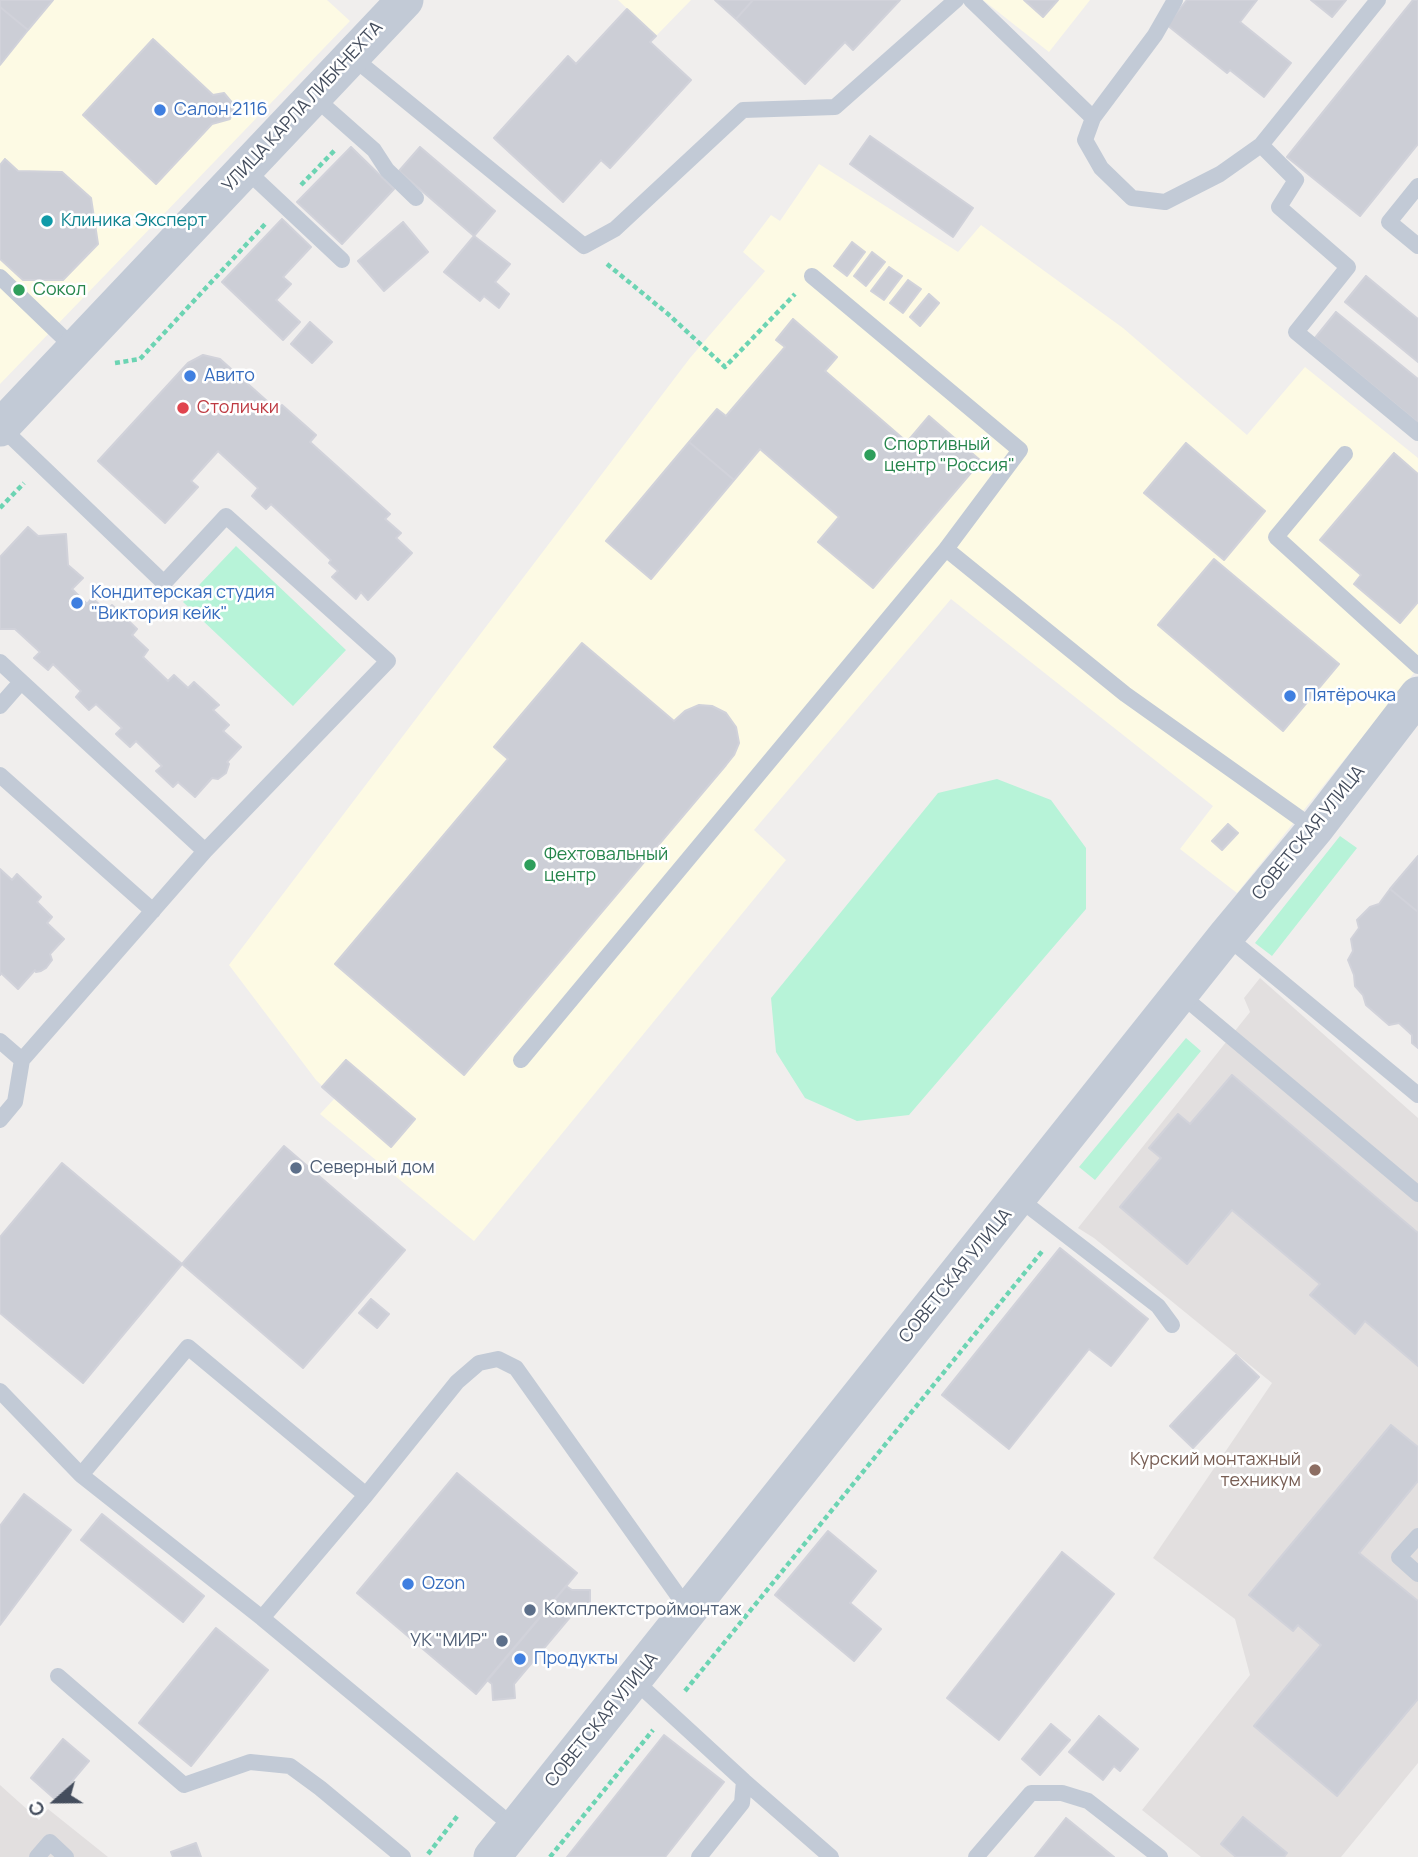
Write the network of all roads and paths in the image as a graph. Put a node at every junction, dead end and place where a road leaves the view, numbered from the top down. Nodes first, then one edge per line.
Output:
1 (405, 0) edge
2 (956, 0) edge
3 (971, 0) edge
4 (1175, 0) edge
5 (1378, 0) edge
6 (351, 56) junction
7 (313, 96) junction
8 (1093, 118) junction
9 (353, 131) junction
10 (1261, 145) junction
11 (245, 169) junction
12 (1418, 186) edge
13 (416, 198) dead end
14 (283, 205) junction
15 (584, 246) junction
16 (1418, 246) edge
17 (342, 260) dead end
18 (812, 276) joint
19 (0, 277) edge
20 (75, 349) junction
21 (106, 372) dead end
22 (1, 428) edge
23 (1418, 433) edge
24 (1345, 454) dead end
25 (946, 549) junction
26 (0, 662) edge
27 (1418, 666) edge
28 (22, 682) junction
29 (1418, 695) edge
30 (0, 706) edge
31 (0, 775) edge
32 (1315, 829) junction
33 (205, 851) junction
34 (153, 911) junction
35 (1226, 936) junction
36 (1180, 994) junction
37 (0, 1041) edge
38 (22, 1060) junction
39 (521, 1060) dead end
40 (1418, 1095) edge
41 (0, 1119) edge
42 (1418, 1194) edge
43 (1018, 1198) junction
44 (1059, 1230) junction
45 (1172, 1325) dead end
46 (0, 1391) edge
47 (81, 1475) junction
48 (366, 1495) junction
49 (1418, 1536) edge
50 (1418, 1573) edge
51 (689, 1611) junction
52 (262, 1618) junction
53 (58, 1676) dead end
54 (634, 1680) junction
55 (669, 1712) junction
56 (744, 1781) junction
57 (474, 1794) junction
58 (515, 1828) junction
59 (37, 1857) edge
60 (66, 1857) edge
61 (403, 1857) edge
62 (426, 1857) edge
63 (492, 1857) edge
64 (550, 1857) edge
65 (699, 1857) edge
66 (831, 1857) edge
67 (976, 1857) edge
68 (1160, 1857) edge

1 - 6 street, УЛИЦА КАРЛА ЛИБКНЕХТА
2 - 15 lane
3 - 8 lane
4 - 8 lane
5 - 10 lane
6 - 7 street, УЛИЦА КАРЛА ЛИБКНЕХТА
6 - 15 lane
7 - 9 lane
7 - 11 street, УЛИЦА КАРЛА ЛИБКНЕХТА
8 - 10 lane
9 - 13 lane
9 - 14 path
10 - 23 lane
11 - 14 lane
11 - 20 street, УЛИЦА КАРЛА ЛИБКНЕХТА
12 - 16 lane
14 - 17 lane
14 - 21 path
15 - 18 path
18 - 25 lane
19 - 20 lane
20 - 22 street, УЛИЦА КАРЛА ЛИБКНЕХТА
22 - 33 lane
24 - 27 lane
25 - 32 lane
25 - 39 lane
26 - 28 lane
28 - 30 lane
28 - 33 lane
29 - 32 street, СОВЕТСКАЯ УЛИЦА
31 - 34 lane
32 - 35 street, СОВЕТСКАЯ УЛИЦА
33 - 34 lane
34 - 38 lane
35 - 36 street, СОВЕТСКАЯ УЛИЦА
35 - 40 lane
36 - 42 lane
36 - 43 street, СОВЕТСКАЯ УЛИЦА
37 - 38 lane
38 - 41 lane
43 - 44 lane
43 - 51 street, СОВЕТСКАЯ УЛИЦА
44 - 45 lane
44 - 55 path
46 - 47 lane
47 - 48 lane
47 - 52 lane
48 - 51 lane
48 - 52 lane
49 - 50 lane
51 - 54 street, СОВЕТСКАЯ УЛИЦА
52 - 57 lane
53 - 61 lane
54 - 55 lane
54 - 58 street, СОВЕТСКАЯ УЛИЦА
55 - 56 lane
55 - 64 path
56 - 65 lane
56 - 66 lane
57 - 58 lane
57 - 62 path
58 - 63 street, СОВЕТСКАЯ УЛИЦА
59 - 60 lane
67 - 68 lane

